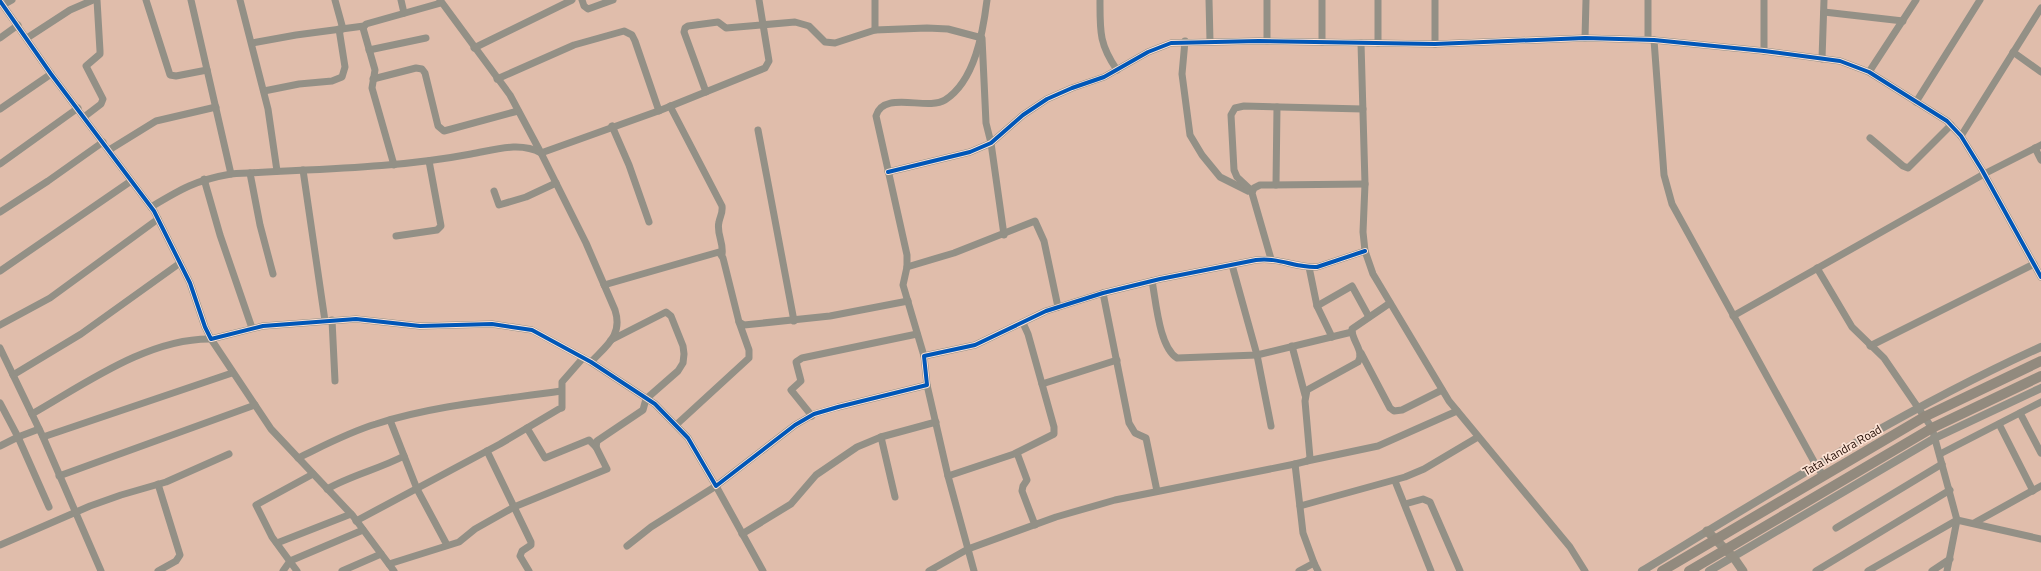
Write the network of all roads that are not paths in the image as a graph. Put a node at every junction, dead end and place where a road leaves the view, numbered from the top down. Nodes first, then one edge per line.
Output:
1 (12, 0) edge
2 (93, 0) edge
3 (97, 0) edge
4 (146, 0) edge
5 (190, 0) edge
6 (240, 0) edge
7 (335, 0) edge
8 (401, 0) edge
9 (572, 0) edge
10 (582, 0) edge
11 (613, 0) edge
12 (759, 0) edge
13 (875, 0) edge
14 (987, 0) edge
15 (1100, 0) edge
16 (1209, 0) edge
17 (1267, 0) edge
18 (1322, 0) edge
19 (1378, 0) edge
20 (1435, 0) edge
21 (1586, 0) edge
22 (1648, 0) edge
23 (1764, 0) edge
24 (1824, 0) edge
25 (1916, 0) edge
26 (1980, 0) edge
27 (440, 2) edge
28 (2, 3) edge
29 (2041, 8) edge
30 (1824, 12) junction
31 (404, 13) junction
32 (1903, 20) junction
33 (763, 24) junction
34 (18, 25) junction
35 (364, 26) junction
36 (341, 29) junction
37 (875, 30) junction
38 (0, 38) edge
39 (27, 38) junction
40 (426, 38) dead end
41 (982, 38) junction
42 (1585, 38) junction
43 (1651, 40) junction
44 (1185, 41) junction
45 (1210, 41) junction
46 (1267, 41) junction
47 (1322, 42) junction
48 (1378, 42) junction
49 (252, 43) junction
50 (1361, 43) junction
51 (1435, 44) junction
52 (474, 48) junction
53 (369, 50) junction
54 (1764, 51) junction
55 (2013, 52) junction
56 (1822, 59) junction
57 (207, 70) junction
58 (1117, 70) junction
59 (1870, 72) junction
60 (2041, 72) edge
61 (51, 74) junction
62 (373, 79) junction
63 (497, 79) junction
64 (264, 91) junction
65 (706, 92) junction
66 (1916, 102) junction
67 (670, 106) junction
68 (216, 107) junction
69 (1277, 107) junction
70 (78, 108) junction
71 (0, 109) edge
72 (1363, 109) junction
73 (518, 110) junction
74 (659, 111) junction
75 (84, 117) junction
76 (1951, 125) junction
77 (612, 126) junction
78 (758, 130) dead end
79 (1961, 136) junction
80 (1870, 138) dead end
81 (102, 142) junction
82 (991, 143) junction
83 (2038, 146) edge
84 (109, 150) junction
85 (542, 153) junction
86 (2041, 160) edge
87 (429, 161) junction
88 (0, 164) edge
89 (394, 165) junction
90 (303, 170) junction
91 (278, 171) junction
92 (888, 172) junction
93 (250, 173) junction
94 (231, 174) junction
95 (1984, 174) junction
96 (204, 179) junction
97 (131, 180) junction
98 (556, 183) junction
99 (1276, 184) junction
100 (1365, 184) junction
101 (494, 191) dead end
102 (1252, 192) junction
103 (151, 207) junction
104 (0, 212) edge
105 (158, 219) junction
106 (649, 222) dead end
107 (1004, 235) junction
108 (396, 236) dead end
109 (1365, 251) junction
110 (722, 254) junction
111 (1271, 259) junction
112 (180, 262) junction
113 (2034, 264) junction
114 (1232, 265) junction
115 (907, 267) junction
116 (1308, 267) junction
117 (1817, 268) junction
118 (0, 271) edge
119 (273, 274) dead end
120 (2041, 277) edge
121 (1152, 281) junction
122 (604, 285) junction
123 (1104, 293) junction
124 (908, 301) junction
125 (1390, 303) junction
126 (1317, 306) junction
127 (1058, 307) junction
128 (1732, 316) junction
129 (1369, 317) junction
130 (328, 320) junction
131 (794, 321) junction
132 (739, 322) junction
133 (1023, 323) junction
134 (0, 325) edge
135 (252, 328) junction
136 (1352, 332) junction
137 (917, 334) junction
138 (1332, 337) junction
139 (212, 339) junction
140 (611, 340) junction
141 (1292, 346) junction
142 (1870, 346) junction
143 (2041, 347) edge
144 (0, 348) edge
145 (1360, 353) junction
146 (1257, 355) junction
147 (924, 356) junction
148 (583, 358) junction
149 (1117, 360) junction
150 (2041, 361) edge
151 (591, 362) junction
152 (232, 373) junction
153 (13, 375) junction
154 (2041, 376) edge
155 (336, 381) dead end
156 (1042, 384) junction
157 (927, 385) junction
158 (2041, 388) edge
159 (1442, 390) junction
160 (561, 391) junction
161 (1305, 395) junction
162 (646, 399) junction
163 (0, 402) edge
164 (2041, 402) edge
165 (255, 405) junction
166 (1919, 408) junction
167 (1457, 411) junction
168 (2020, 413) junction
169 (32, 414) junction
170 (812, 416) junction
171 (1924, 417) junction
172 (390, 420) junction
173 (936, 422) junction
174 (1999, 424) junction
175 (676, 425) junction
176 (1271, 426) dead end
177 (527, 428) junction
178 (39, 429) junction
179 (1878, 430) junction
180 (1933, 433) junction
181 (18, 437) junction
182 (43, 437) junction
183 (881, 437) junction
184 (1478, 437) junction
185 (1883, 441) junction
186 (0, 446) edge
187 (596, 447) junction
188 (487, 451) junction
189 (1017, 453) junction
190 (2041, 453) edge
191 (229, 454) dead end
192 (1940, 454) junction
193 (404, 456) junction
194 (298, 458) junction
195 (1307, 461) junction
196 (1296, 464) junction
197 (1942, 464) junction
198 (1817, 467) junction
199 (314, 474) junction
200 (59, 476) junction
201 (948, 476) junction
202 (1824, 476) junction
203 (1395, 481) junction
204 (158, 484) junction
205 (716, 486) junction
206 (2041, 486) edge
207 (327, 489) junction
208 (417, 489) junction
209 (1950, 490) junction
210 (2033, 491) junction
211 (1157, 492) junction
212 (895, 497) dead end
213 (1405, 504) junction
214 (1300, 506) junction
215 (49, 507) dead end
216 (514, 507) junction
217 (75, 513) junction
218 (351, 514) junction
219 (1957, 520) junction
220 (356, 521) junction
221 (1974, 523) junction
222 (1035, 525) junction
223 (1836, 528) dead end
224 (364, 530) junction
225 (742, 534) junction
226 (1711, 535) junction
227 (2041, 539) edge
228 (277, 543) junction
229 (0, 545) edge
230 (447, 545) junction
231 (627, 546) dead end
232 (968, 549) junction
233 (1725, 550) junction
234 (381, 554) junction
235 (1734, 558) junction
236 (1950, 559) junction
237 (290, 561) junction
238 (1314, 563) junction
239 (388, 564) junction
240 (101, 571) edge
241 (158, 571) edge
242 (283, 571) edge
243 (297, 571) edge
244 (342, 571) edge
245 (394, 571) edge
246 (529, 571) edge
247 (763, 571) edge
248 (928, 571) edge
249 (974, 571) edge
250 (1299, 571) edge
251 (1318, 571) edge
252 (1431, 571) edge
253 (1460, 571) edge
254 (1584, 571) edge
255 (1642, 571) edge
256 (1662, 571) edge
257 (1689, 571) edge
258 (1709, 571) edge
259 (1742, 571) edge
260 (1816, 571) edge
261 (1868, 571) edge
262 (1932, 571) edge
263 (1947, 571) edge

1 - 28 street
2 - 39 street
3 - 75 street
4 - 57 street
5 - 57 street
6 - 49 street
7 - 36 street
8 - 31 street
9 - 52 street
10 - 11 street
12 - 33 street
13 - 37 street
14 - 41 street
15 - 58 street
16 - 45 street
17 - 46 street
18 - 47 street
19 - 48 street
20 - 51 street
21 - 42 street
22 - 43 street
23 - 54 street
24 - 30 street
25 - 32 street
26 - 66 street
27 - 31 street
27 - 52 street
28 - 34 street
29 - 55 street
30 - 32 street
30 - 56 street
31 - 35 street
32 - 59 street
33 - 37 street
33 - 65 street
33 - 65 street
34 - 38 street
34 - 39 street
35 - 36 street
35 - 53 street
36 - 49 street
36 - 64 street
37 - 41 street
39 - 61 street
40 - 53 street
41 - 82 street
41 - 92 street
42 - 43 street
42 - 51 street
43 - 54 street
43 - 128 street
44 - 45 street
44 - 58 street
44 - 102 street
45 - 46 street
46 - 47 street
47 - 50 street
48 - 50 street
48 - 51 street
49 - 64 street
50 - 72 street
52 - 63 street
53 - 62 street
54 - 56 street
55 - 60 street
55 - 79 street
56 - 59 street
57 - 68 street
58 - 82 street
59 - 66 street
61 - 70 street
61 - 71 street
62 - 73 street
62 - 89 street
63 - 73 street
63 - 74 street
64 - 91 street
65 - 67 street
66 - 76 street
67 - 74 street
67 - 110 street
68 - 84 street
68 - 94 street
69 - 72 street
69 - 99 street
69 - 102 street
70 - 75 street
70 - 88 street
72 - 100 street
73 - 85 street
74 - 77 street
75 - 81 street
76 - 79 street
76 - 80 street
77 - 85 street
77 - 106 street
78 - 131 street
79 - 95 street
81 - 84 street
81 - 104 street
82 - 92 street
82 - 107 street
83 - 86 street
83 - 95 street
84 - 97 street
85 - 87 street
85 - 98 street
87 - 89 street
87 - 108 street
89 - 90 street
90 - 91 street
90 - 130 street
91 - 93 street
92 - 115 street
93 - 94 street
93 - 119 street
94 - 96 street
95 - 113 street
95 - 117 street
96 - 103 street
96 - 135 street
97 - 103 street
97 - 118 street
98 - 101 street
98 - 122 street
99 - 100 street
99 - 102 street
100 - 109 street
102 - 111 street
103 - 105 street
105 - 112 street
105 - 134 street
107 - 115 street
107 - 127 street
109 - 116 street
109 - 125 street
110 - 122 street
110 - 132 street
111 - 114 street
111 - 116 street
112 - 139 street
112 - 153 street
113 - 120 street
113 - 142 street
114 - 121 street
114 - 146 street
115 - 124 street
116 - 126 street
117 - 128 street
117 - 142 street
121 - 123 street
121 - 146 street
122 - 140 street
123 - 127 street
123 - 149 street
124 - 131 street
124 - 137 street
125 - 129 street
125 - 159 street
126 - 129 street
126 - 138 street
127 - 133 street
128 - 198 street
129 - 136 street
130 - 135 street
130 - 148 street
130 - 155 street
131 - 132 street
132 - 175 street
133 - 147 street
133 - 156 street
135 - 139 street
136 - 138 street
136 - 145 street
137 - 147 street
137 - 170 street
138 - 141 street
139 - 152 street
139 - 169 street
140 - 151 street
140 - 162 street
141 - 146 street
141 - 161 street
142 - 166 street
143 - 166 street
144 - 153 street
145 - 159 street
145 - 161 street
146 - 176 street
147 - 157 street
148 - 151 street
148 - 160 street
149 - 156 street
149 - 211 street
150 - 171 main road, Tata Kandra Road
151 - 162 street
152 - 165 street
152 - 182 street
153 - 169 street
154 - 180 main road
156 - 189 street
157 - 170 street
157 - 173 street
158 - 180 street
159 - 167 street
160 - 172 street
160 - 177 street
161 - 195 street
162 - 175 street
162 - 187 street
163 - 181 street
164 - 168 street
165 - 194 street
165 - 200 street
166 - 171 street
166 - 179 street
167 - 184 street
167 - 195 street
168 - 174 street
168 - 190 street
169 - 178 street
170 - 205 street
171 - 180 street
171 - 185 main road, Tata Kandra Road
172 - 193 street
172 - 194 street
173 - 183 street
173 - 201 street
174 - 192 street
174 - 210 street
175 - 205 street
177 - 187 street
177 - 188 street
178 - 181 street
178 - 182 street
179 - 185 street
179 - 198 street
180 - 192 street
180 - 233 main road
180 - 235 street
181 - 186 street
181 - 215 street
182 - 200 street
183 - 212 street
183 - 225 street
184 - 203 street
184 - 254 street
185 - 202 main road, Tata Kandra Road
187 - 216 street
188 - 208 street
188 - 216 street
189 - 201 street
189 - 222 street
191 - 204 street
192 - 197 street
193 - 207 street
193 - 208 street
194 - 199 street
195 - 196 street
196 - 211 street
196 - 214 street
197 - 209 street
197 - 223 street
198 - 202 street
198 - 226 street
199 - 207 street
199 - 228 street
200 - 217 street
201 - 232 street
202 - 226 main road, Tata Kandra Road
203 - 213 street
203 - 214 street
204 - 217 street
204 - 241 street
205 - 225 street
205 - 231 street
206 - 210 street
207 - 218 street
208 - 220 street
208 - 230 street
209 - 219 street
209 - 260 street
210 - 221 street
211 - 222 street
213 - 252 street
213 - 253 street
214 - 238 street
216 - 230 street
216 - 246 street
217 - 229 street
217 - 240 street
218 - 220 street
218 - 228 street
219 - 221 street
219 - 236 street
219 - 261 street
220 - 224 street
221 - 227 street
222 - 232 street
224 - 234 street
224 - 237 street
225 - 247 street
226 - 233 main road
226 - 255 street
226 - 256 main road, Tata Kandra Road
228 - 237 street
230 - 239 street
232 - 248 street
232 - 249 street
233 - 235 main road
233 - 257 main road
234 - 239 street
234 - 244 street
235 - 258 street
235 - 259 main road
236 - 262 street
236 - 263 street
237 - 242 street
237 - 243 street
238 - 250 street
238 - 251 street
239 - 245 street

